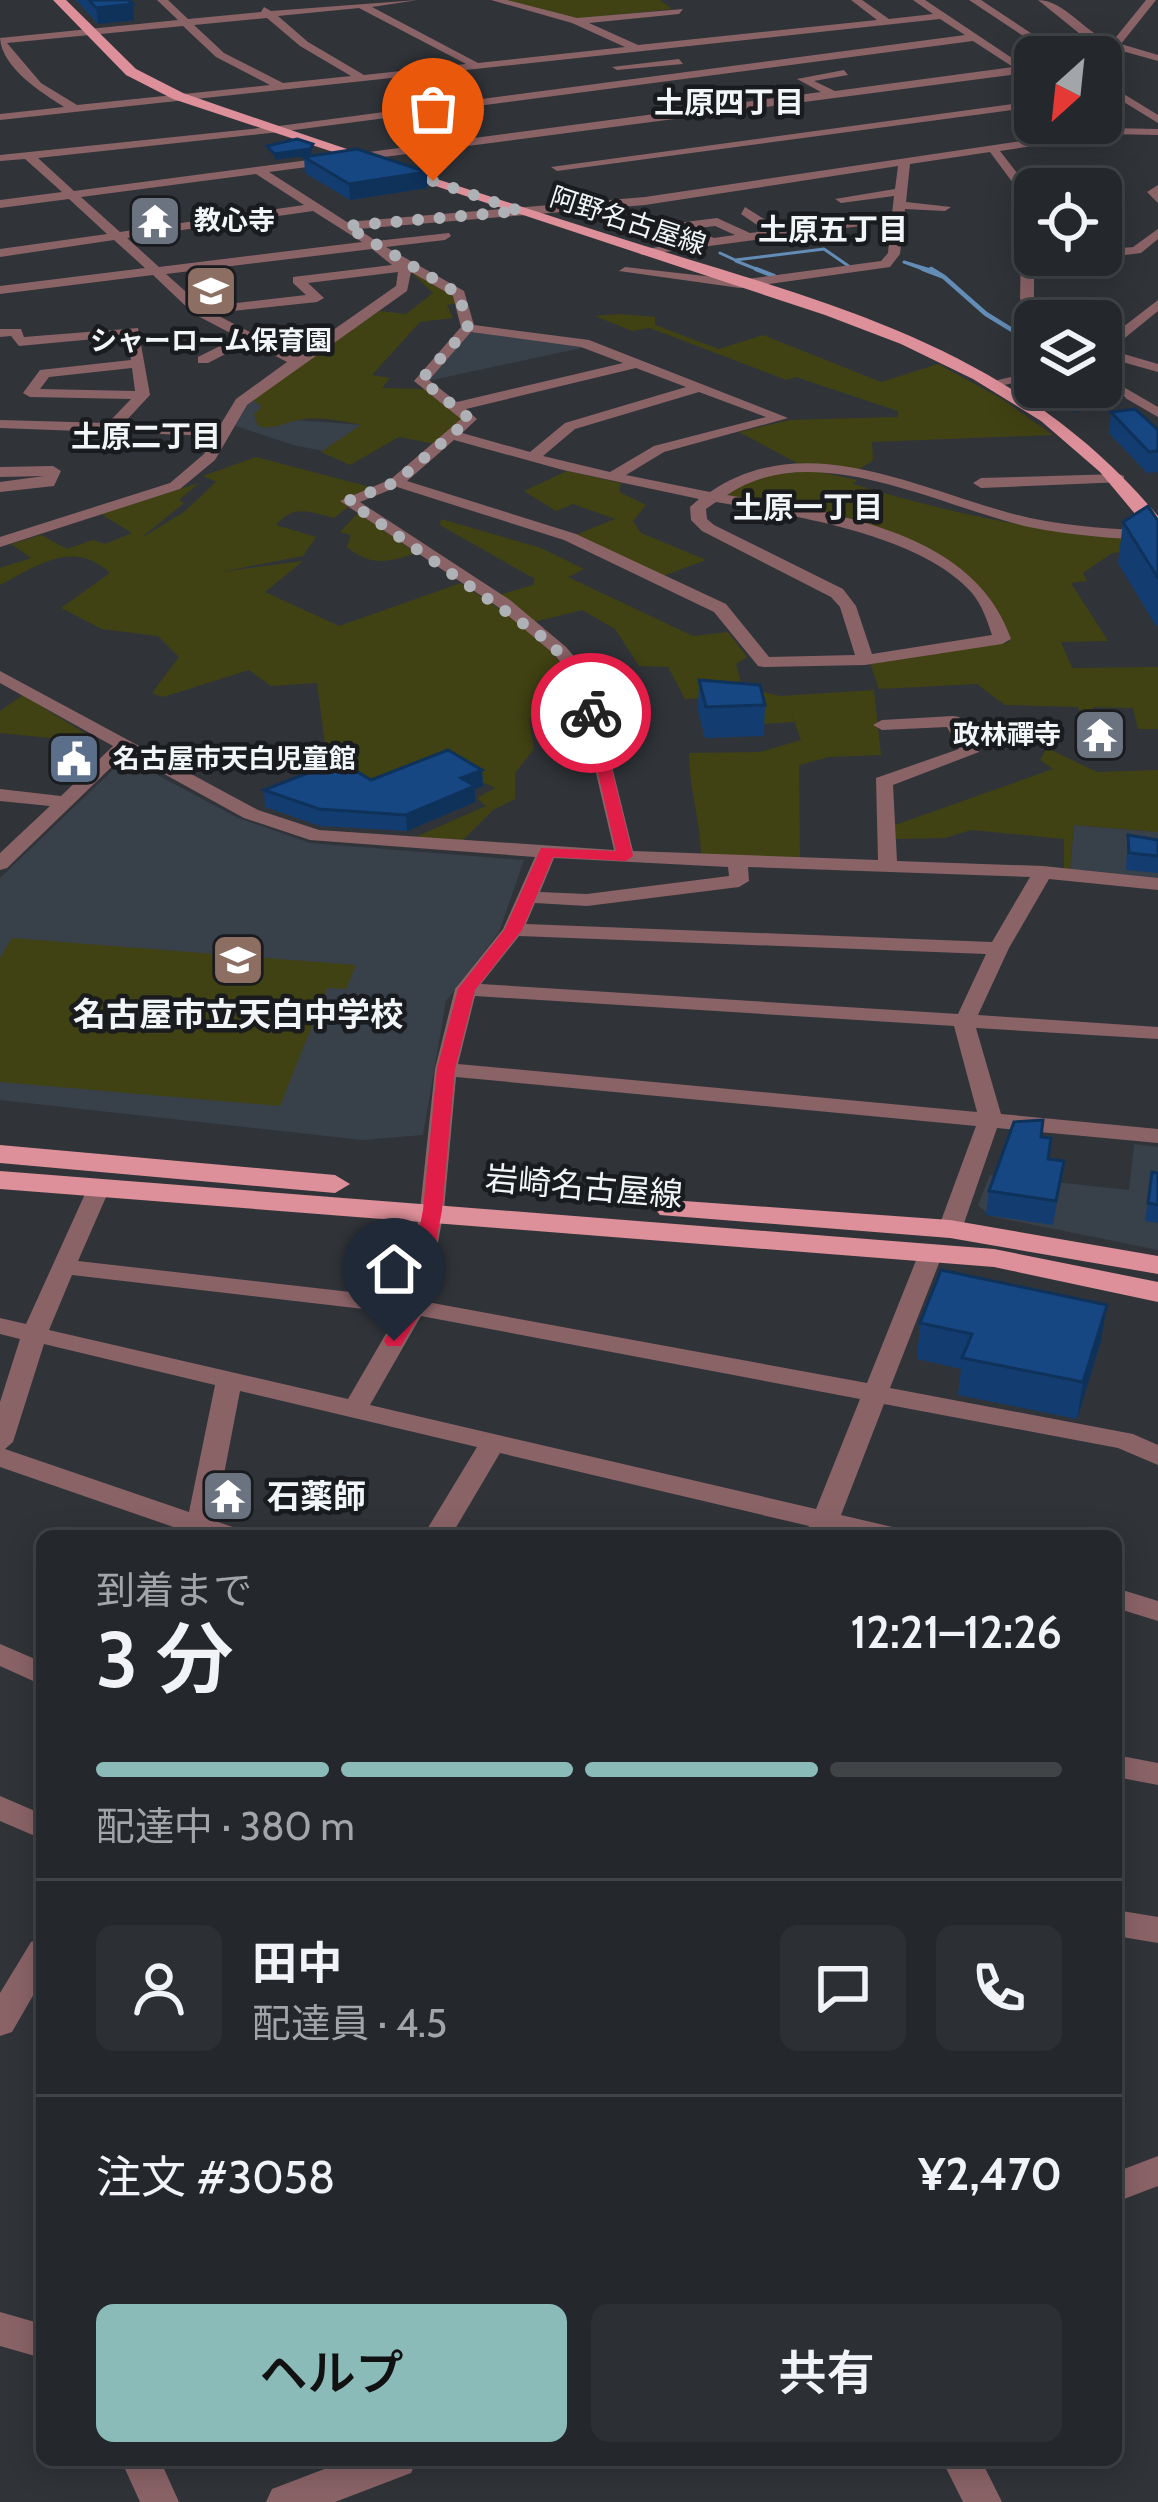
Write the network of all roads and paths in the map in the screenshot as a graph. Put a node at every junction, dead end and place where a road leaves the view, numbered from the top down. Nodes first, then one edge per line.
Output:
1 (58, 0) edge
2 (162, 0) edge
3 (252, 0) edge
4 (412, 0) edge
5 (496, 0) edge
6 (664, 0) edge
7 (856, 0) edge
8 (918, 0) edge
9 (974, 0) edge
10 (1042, 0) edge
11 (1151, 0) edge
12 (360, 5) junction
13 (679, 11) junction
14 (269, 15) junction
15 (942, 16) junction
16 (1136, 19) junction
17 (1158, 20) edge
18 (576, 21) junction
19 (887, 22) junction
20 (186, 23) junction
21 (90, 33) junction
22 (1030, 36) edge
23 (1089, 36) edge
24 (1122, 37) edge
25 (977, 38) junction
26 (716, 40) junction
27 (0, 41) edge
28 (1122, 45) edge
29 (1158, 45) edge
30 (1122, 47) edge
31 (633, 48) junction
32 (892, 49) junction
33 (1158, 58) edge
34 (920, 61) dead end
35 (1014, 62) edge
36 (475, 64) junction
37 (618, 66) junction
38 (562, 70) dead end
39 (936, 70) dead end
40 (718, 72) junction
41 (844, 74) dead end
42 (1014, 74) edge
43 (360, 77) junction
44 (951, 79) junction
45 (281, 86) junction
46 (525, 86) dead end
47 (605, 87) junction
48 (998, 93) dead end
49 (834, 94) junction
50 (178, 96) junction
51 (541, 96) junction
52 (1122, 97) edge
53 (948, 98) dead end
54 (1014, 103) edge
55 (1014, 107) edge
56 (74, 108) junction
57 (974, 112) junction
58 (0, 117) edge
59 (1158, 120) edge
60 (126, 128) dead end
61 (580, 128) junction
62 (279, 129) junction
63 (1122, 129) edge
64 (105, 131) dead end
65 (1158, 132) edge
66 (1122, 136) edge
67 (151, 141) junction
68 (0, 144) edge
69 (1018, 144) edge
70 (1138, 144) dead end
71 (993, 149) junction
72 (28, 154) junction
73 (0, 158) edge
74 (369, 159) junction
75 (904, 162) junction
76 (557, 167) junction
77 (261, 172) junction
78 (1014, 177) edge
79 (75, 195) junction
80 (841, 199) dead end
81 (0, 204) edge
82 (900, 204) junction
83 (316, 207) junction
84 (945, 207) dead end
85 (520, 211) junction
86 (745, 212) dead end
87 (346, 226) junction
88 (778, 233) junction
89 (1158, 233) edge
90 (445, 236) dead end
91 (120, 237) junction
92 (749, 237) junction
93 (370, 241) junction
94 (713, 242) junction
95 (642, 251) junction
96 (1122, 252) edge
97 (0, 253) edge
98 (390, 255) junction
99 (401, 268) junction
100 (156, 270) junction
101 (625, 271) dead end
102 (740, 284) junction
103 (0, 290) edge
104 (1155, 309) edge
105 (199, 311) junction
106 (468, 328) junction
107 (1122, 332) edge
108 (0, 333) edge
109 (244, 339) junction
110 (1122, 353) edge
111 (203, 360) dead end
112 (297, 362) junction
113 (140, 363) junction
114 (634, 364) junction
115 (1158, 368) edge
116 (1014, 379) edge
117 (993, 383) junction
118 (697, 388) junction
119 (1122, 391) edge
120 (143, 394) junction
121 (459, 406) junction
122 (1158, 413) edge
123 (0, 424) edge
124 (114, 425) junction
125 (224, 432) junction
126 (452, 434) junction
127 (532, 458) junction
128 (0, 472) edge
129 (612, 477) junction
130 (1119, 479) junction
131 (396, 482) junction
132 (981, 483) dead end
133 (0, 487) edge
134 (710, 497) junction
135 (1157, 528) edge
136 (0, 542) edge
137 (865, 660) junction
138 (0, 676) edge
139 (882, 724) dead end
140 (122, 747) junction
141 (0, 795) edge
142 (68, 802) junction
143 (547, 851) junction
144 (626, 856) junction
145 (737, 861) junction
146 (0, 864) edge
147 (888, 867) junction
148 (1043, 872) junction
149 (1158, 884) edge
150 (527, 897) junction
151 (513, 930) junction
152 (999, 948) junction
153 (466, 989) junction
154 (964, 1023) junction
155 (1158, 1033) edge
156 (446, 1069) junction
157 (990, 1117) junction
158 (1158, 1136) edge
159 (0, 1154) edge
160 (0, 1180) edge
161 (98, 1188) junction
162 (433, 1201) junction
163 (940, 1240) junction
164 (1158, 1265) edge
165 (64, 1267) junction
166 (1158, 1292) edge
167 (414, 1307) junction
168 (0, 1326) edge
169 (34, 1335) junction
170 (229, 1379) junction
171 (878, 1394) junction
172 (355, 1409) junction
173 (0, 1442) edge
174 (492, 1444) junction
175 (1158, 1456) edge
176 (0, 1457) edge
177 (823, 1528) edge
178 (195, 1530) edge
179 (200, 1530) edge
180 (441, 1530) edge
181 (1122, 1600) edge
182 (1158, 1611) edge
183 (0, 1654) edge
184 (36, 1671) edge
185 (1122, 1767) edge
186 (1158, 1774) edge
187 (0, 1808) edge
188 (36, 1824) edge
189 (1122, 1924) edge
190 (1158, 1930) edge
191 (36, 1961) edge
192 (0, 2022) edge
193 (1158, 2171) edge
194 (1122, 2185) edge
195 (0, 2329) edge
196 (36, 2339) edge
197 (143, 2466) edge
198 (382, 2466) edge
199 (964, 2466) edge
200 (160, 2502) edge
201 (285, 2502) edge
202 (983, 2502) edge

1 - 21 main road, 阿野名古屋線
2 - 20 street
3 - 14 street
4 - 12 street
5 - 18 street
6 - 13 street
7 - 19 street
8 - 15 street
9 - 22 street
10 - 23 street
11 - 16 street
12 - 14 street
12 - 36 street
13 - 18 street
13 - 26 street
14 - 20 street
14 - 43 street
15 - 19 street
15 - 25 street
16 - 17 street
16 - 24 street
18 - 31 street
19 - 26 street
20 - 21 street
20 - 45 street
21 - 27 street
21 - 50 main road, 阿野名古屋線
25 - 32 street
25 - 35 street
26 - 31 street
27 - 56 street
28 - 29 street
30 - 33 street
31 - 36 street
31 - 37 street
32 - 34 street
32 - 40 street
36 - 43 street
37 - 38 street
37 - 40 street
37 - 47 street
39 - 44 street
40 - 47 street
41 - 49 street
42 - 44 street
43 - 45 street
44 - 49 street
45 - 50 street
46 - 51 street
47 - 51 street
47 - 61 street
48 - 54 street
49 - 61 street
50 - 56 street
50 - 62 main road, 阿野名古屋線
51 - 62 street
52 - 59 street
53 - 57 street
55 - 57 street
56 - 58 street
57 - 76 street
60 - 67 street
61 - 74 street
61 - 76 street
62 - 67 street
62 - 74 main road, 阿野名古屋線
63 - 65 street
64 - 68 street
66 - 70 street
67 - 72 street
69 - 71 street
71 - 75 street
71 - 78 street
72 - 73 street
72 - 79 street
74 - 77 street
74 - 85 main road, 阿野名古屋線
75 - 82 street
75 - 85 street
76 - 85 street
77 - 79 street
77 - 83 street
79 - 81 street
79 - 91 street
80 - 82 street
82 - 84 street
82 - 88 street
82 - 102 street
83 - 87 street
83 - 91 street
85 - 87 street
85 - 95 main road, 阿野名古屋線
86 - 88 street
87 - 93 street
88 - 92 street
89 - 96 street
90 - 93 street
91 - 97 street
91 - 100 street
92 - 94 street
92 - 94 street
93 - 98 street
93 - 100 street
94 - 95 street
95 - 102 main road, 阿野名古屋線
98 - 99 street
98 - 106 street
99 - 105 street
99 - 112 street
100 - 103 street
100 - 105 street
101 - 102 street
102 - 117 main road, 阿野名古屋線
104 - 107 street
105 - 109 street
106 - 114 street
106 - 121 street
108 - 113 street
109 - 111 street
109 - 112 street
110 - 115 street
112 - 125 street
113 - 120 street
113 - 120 street
114 - 118 street
114 - 121 street
116 - 117 street
117 - 130 main road, 阿野名古屋線
118 - 127 street
118 - 129 street
119 - 122 street
120 - 124 street
121 - 126 street
123 - 124 street
124 - 125 street
125 - 136 street
126 - 127 street
126 - 131 street
127 - 129 street
128 - 133 street
129 - 134 street
130 - 132 street
130 - 135 main road, 阿野名古屋線
131 - 137 street
131 - 144 street
134 - 135 street
134 - 137 street
134 - 137 street
138 - 140 street
139 - 147 street
140 - 142 street
140 - 143 street
141 - 142 street
142 - 146 street
143 - 144 street
143 - 150 street
144 - 145 street
145 - 147 street
145 - 150 street
147 - 148 street
148 - 149 street
148 - 152 street
150 - 151 street
151 - 152 street
151 - 153 street
152 - 154 street
153 - 154 street
153 - 156 street
154 - 155 street
154 - 157 street
156 - 157 street
156 - 162 street
157 - 158 street
157 - 163 street
159 - 162 main road, 岩崎名古屋線
160 - 161 main road, 岩崎名古屋線
161 - 162 main road, 岩崎名古屋線
161 - 165 street
162 - 163 main road, 岩崎名古屋線
162 - 167 street
163 - 164 main road, 岩崎名古屋線
163 - 166 main road, 岩崎名古屋線
163 - 171 street
165 - 167 street
165 - 169 street
167 - 171 street
167 - 172 street
168 - 169 street
169 - 170 street
169 - 173 street
170 - 172 street
170 - 179 street
171 - 175 street
171 - 177 street
172 - 174 street
174 - 177 street
174 - 180 street
176 - 178 street
181 - 182 street
183 - 184 street
185 - 186 street
187 - 188 street
189 - 190 street
191 - 192 street
193 - 194 street
195 - 196 street
197 - 200 street
198 - 201 street
199 - 202 street

